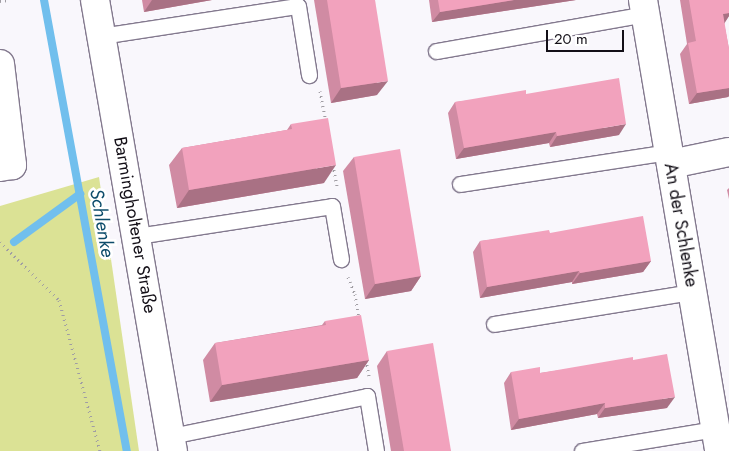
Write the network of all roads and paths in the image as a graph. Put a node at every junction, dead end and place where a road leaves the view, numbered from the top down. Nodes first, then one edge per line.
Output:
1 (8, 0) edge
2 (95, 0) edge
3 (0, 1) edge
4 (644, 7) edge
5 (101, 36) junction
6 (436, 51) dead end
7 (0, 64) edge
8 (309, 75) joint
9 (327, 130) edge
10 (729, 152) edge
11 (332, 158) edge
12 (670, 158) junction
13 (0, 167) edge
14 (460, 184) dead end
15 (332, 206) junction
16 (137, 236) junction
17 (0, 242) edge
18 (341, 259) joint
19 (692, 292) junction
20 (360, 322) edge
21 (494, 324) dead end
22 (365, 351) edge
23 (367, 396) junction
24 (717, 440) edge
25 (172, 443) edge
26 (100, 451) edge
27 (376, 451) edge
28 (582, 451) edge

1 - 3 path
2 - 5 street, Barmingholtener Straße
4 - 6 lane
4 - 12 street, An der Schlenke
5 - 8 lane
5 - 16 street, Barmingholtener Straße
7 - 13 street
8 - 9 path
10 - 12 street
11 - 15 path
12 - 14 lane
12 - 19 street, An der Schlenke
15 - 16 lane
15 - 18 lane
16 - 25 street, Barmingholtener Straße
17 - 26 path
18 - 20 path
19 - 21 lane
19 - 24 street, An der Schlenke
22 - 23 path
23 - 25 lane
23 - 27 lane
24 - 28 lane

